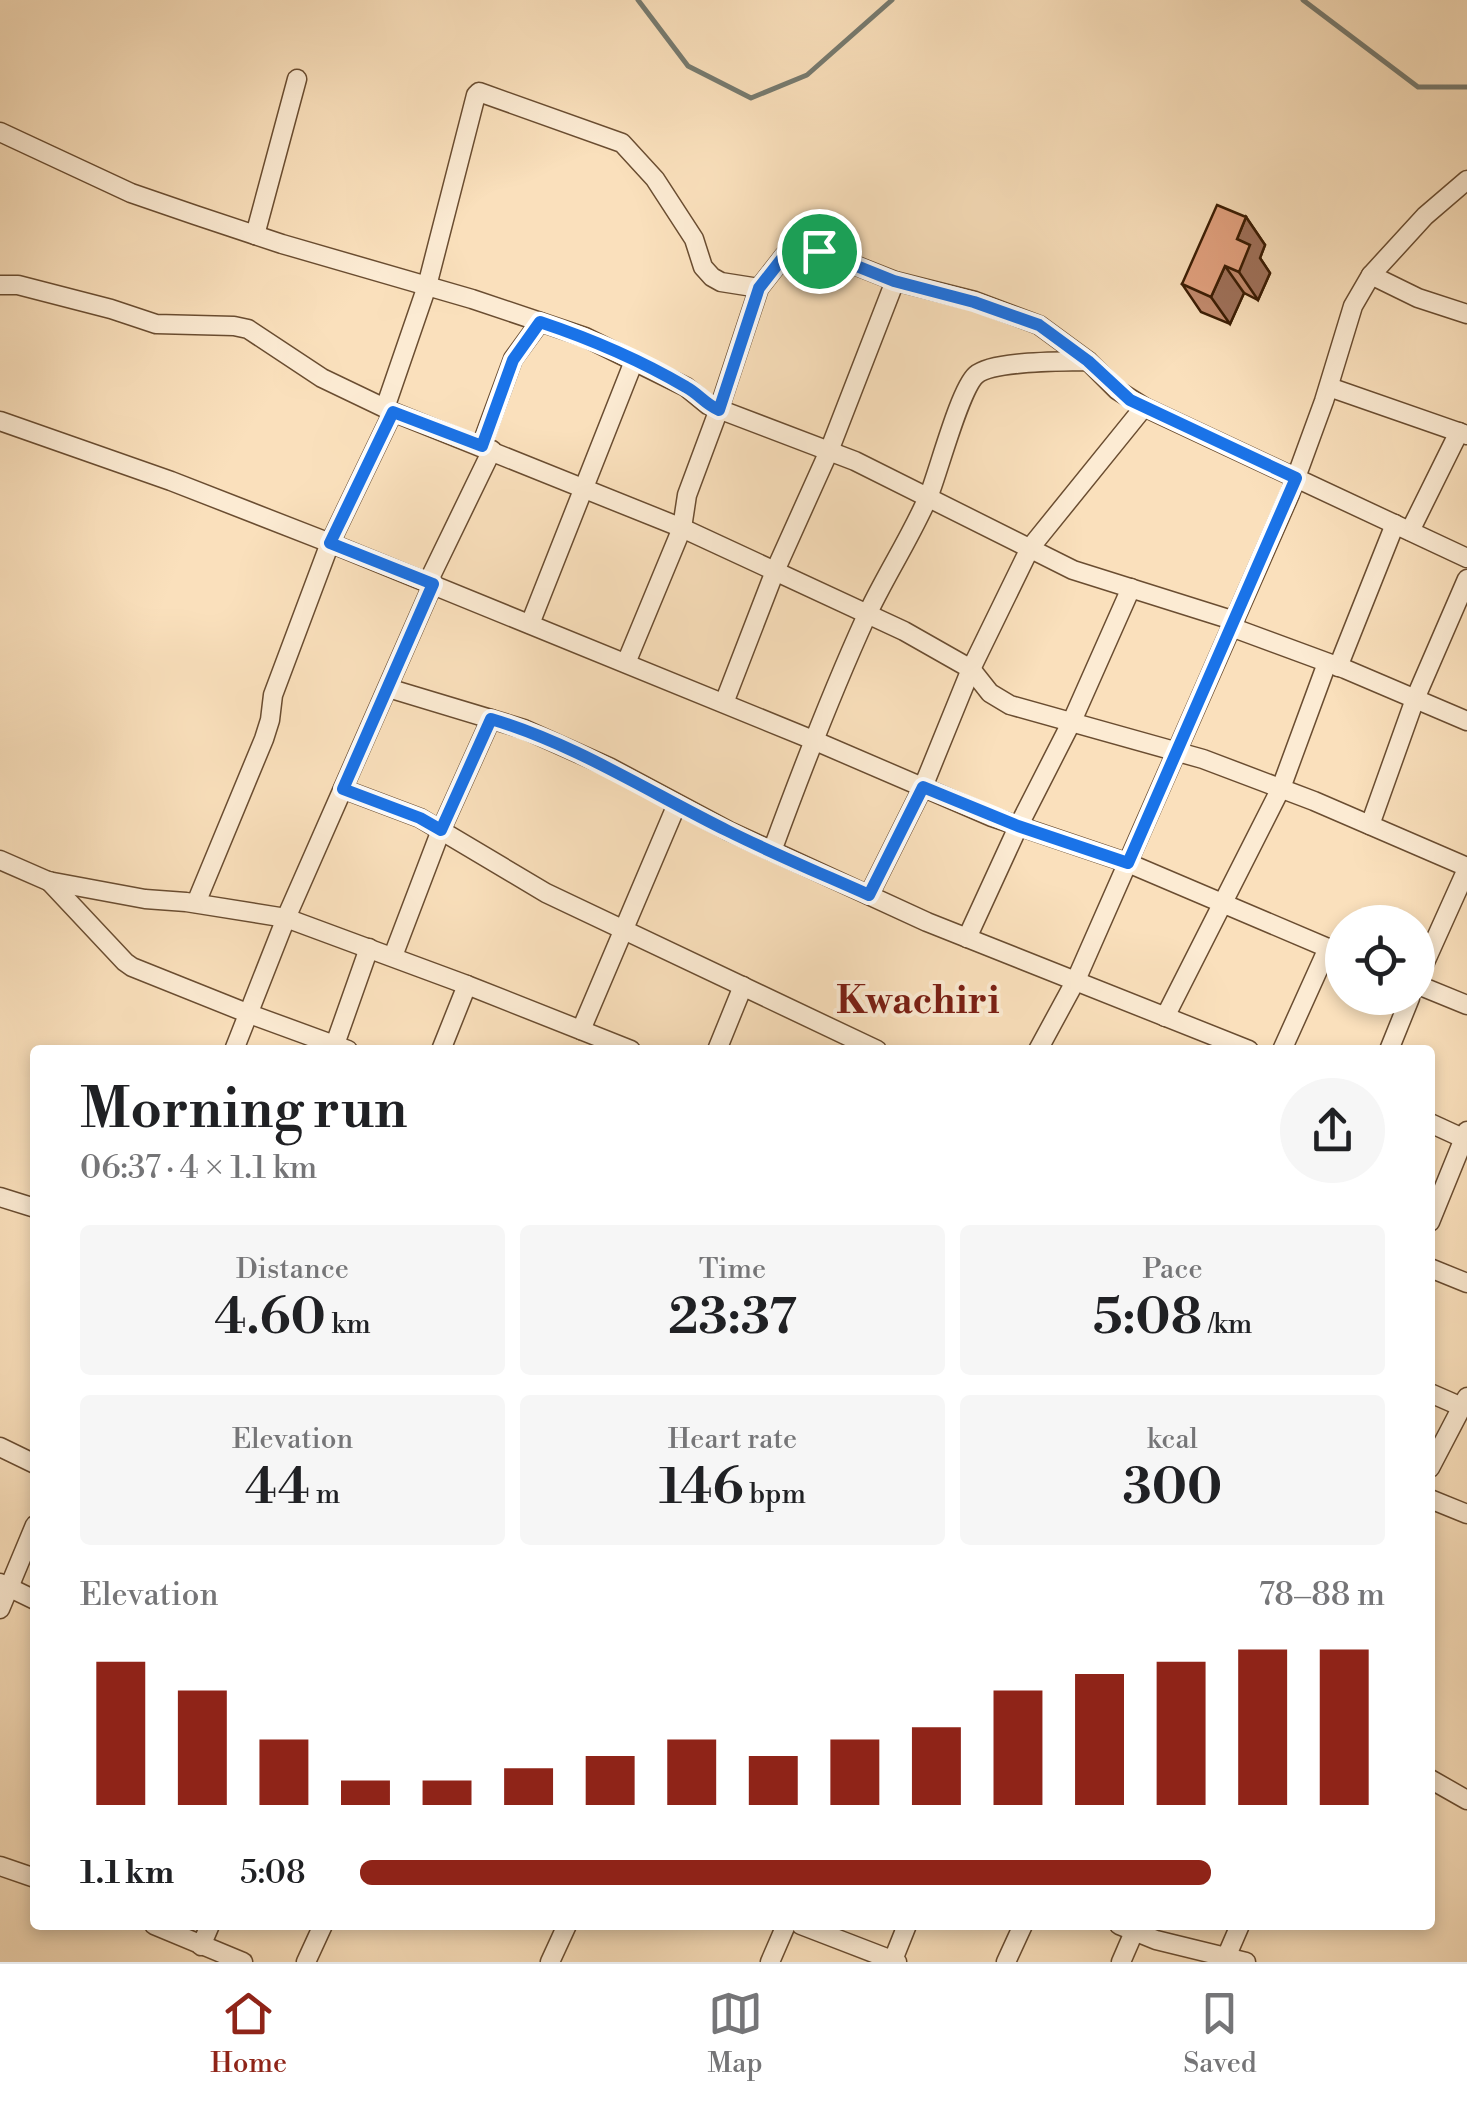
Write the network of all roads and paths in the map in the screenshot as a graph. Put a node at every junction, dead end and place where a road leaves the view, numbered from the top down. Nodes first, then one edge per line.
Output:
1 (298, 79) dead end
2 (0, 132) edge
3 (1467, 180) edge
4 (255, 235) junction
5 (1371, 276) junction
6 (894, 281) junction
7 (0, 285) edge
8 (427, 286) junction
9 (759, 288) junction
10 (1467, 314) edge
11 (540, 322) junction
12 (634, 361) junction
13 (1088, 361) junction
14 (1328, 387) junction
15 (1144, 407) junction
16 (389, 410) junction
17 (719, 410) junction
18 (0, 421) edge
19 (1463, 434) edge
20 (487, 448) junction
21 (830, 452) junction
22 (1296, 478) junction
23 (584, 488) junction
24 (928, 497) junction
25 (682, 528) junction
26 (1402, 528) junction
27 (330, 543) junction
28 (1030, 548) junction
29 (1467, 558) edge
30 (775, 571) junction
31 (1467, 579) edge
32 (431, 583) junction
33 (1131, 588) junction
34 (868, 614) junction
35 (530, 624) junction
36 (1233, 624) junction
37 (626, 663) junction
38 (1332, 665) junction
39 (970, 669) junction
40 (388, 688) junction
41 (1416, 699) junction
42 (724, 703) junction
43 (491, 719) junction
44 (1072, 721) junction
45 (1467, 721) edge
46 (813, 740) junction
47 (1177, 751) junction
48 (923, 787) junction
49 (1281, 788) junction
50 (343, 789) junction
51 (678, 804) junction
52 (1018, 826) junction
53 (1370, 826) junction
54 (441, 830) junction
55 (772, 851) junction
56 (0, 860) edge
57 (1128, 863) junction
58 (1467, 868) edge
59 (48, 881) junction
60 (869, 895) junction
61 (196, 904) junction
62 (1223, 904) junction
63 (286, 918) junction
64 (625, 930) junction
65 (967, 938) junction
66 (1435, 942) edge
67 (1325, 947) edge
68 (369, 948) junction
69 (393, 956) junction
70 (1325, 970) edge
71 (1076, 980) junction
72 (467, 984) junction
73 (743, 986) junction
74 (1435, 989) edge
75 (1467, 1004) edge
76 (247, 1013) junction
77 (1403, 1015) edge
78 (1165, 1017) junction
79 (582, 1038) edge
80 (236, 1045) edge
81 (331, 1045) edge
82 (340, 1045) edge
83 (443, 1045) edge
84 (611, 1045) edge
85 (719, 1045) edge
86 (867, 1045) edge
87 (1041, 1045) edge
88 (1236, 1045) edge
89 (1285, 1045) edge
90 (1391, 1045) edge
91 (1435, 1126) edge
92 (1466, 1136) edge
93 (0, 1197) edge
94 (30, 1206) edge
95 (1435, 1210) edge
96 (1435, 1270) edge
97 (1467, 1283) edge
98 (1435, 1394) edge
99 (1464, 1402) edge
100 (0, 1447) edge
101 (1435, 1458) edge
102 (30, 1462) edge
103 (1435, 1500) edge
104 (1467, 1514) edge
105 (30, 1535) edge
106 (4, 1585) edge
107 (30, 1598) edge
108 (0, 1609) edge
109 (1435, 1782) edge
110 (1467, 1800) edge
111 (0, 1866) edge
112 (30, 1876) edge
113 (165, 1930) edge
114 (208, 1930) edge
115 (320, 1930) edge
116 (564, 1930) edge
117 (784, 1930) edge
118 (814, 1930) edge
119 (905, 1930) edge
120 (1021, 1930) edge
121 (1127, 1930) edge
122 (1133, 1930) edge
123 (1238, 1930) edge
124 (202, 1946) junction
125 (1225, 1960) edge
126 (895, 1961) edge
127 (243, 1962) edge
128 (306, 1962) edge
129 (550, 1962) edge
130 (770, 1962) edge
131 (1006, 1962) edge
132 (1121, 1962) edge
133 (1246, 1962) edge

1 - 4 street
2 - 4 street
3 - 5 street
4 - 8 street
5 - 10 street
5 - 14 street
6 - 9 street
6 - 13 street
6 - 21 street
7 - 16 street
8 - 9 street
8 - 11 street
8 - 16 street
9 - 17 street
11 - 12 street
11 - 20 street
12 - 17 street
12 - 23 street
13 - 15 street
13 - 24 street
14 - 19 street
14 - 22 street
15 - 22 street
15 - 28 street
16 - 20 street
16 - 27 street
17 - 21 street
17 - 25 street
18 - 27 street
19 - 26 street
20 - 23 street
20 - 32 street
21 - 24 street
21 - 30 street
22 - 26 street
22 - 36 street
23 - 25 street
23 - 35 street
24 - 28 street
24 - 34 street
25 - 30 street
25 - 37 street
26 - 29 street
26 - 38 street
27 - 32 street
27 - 61 street
28 - 33 street
28 - 39 street
30 - 34 street
30 - 42 street
31 - 41 street
32 - 35 street
32 - 40 street
33 - 36 street
33 - 44 street
34 - 39 street
34 - 46 street
35 - 37 street
36 - 38 street
36 - 47 street
37 - 42 street
38 - 41 street
38 - 49 street
39 - 44 street
39 - 48 street
40 - 43 street
40 - 50 street
41 - 45 street
41 - 53 street
42 - 46 street
43 - 51 street
43 - 54 street
44 - 47 street
44 - 52 street
46 - 48 street
46 - 55 street
47 - 49 street
47 - 57 street
48 - 52 street
48 - 60 street
49 - 53 street
49 - 62 street
50 - 54 street
50 - 63 street
51 - 55 street
51 - 64 street
52 - 57 street
52 - 65 street
53 - 58 street
54 - 64 street
54 - 69 street
55 - 60 street
56 - 59 street
57 - 62 street
57 - 71 street
58 - 66 street
59 - 61 street
59 - 76 street
60 - 65 street
61 - 63 street
62 - 67 street
62 - 78 street
63 - 68 street
63 - 76 street
64 - 73 street
64 - 79 street
65 - 71 street
68 - 69 street
68 - 82 street
69 - 72 street
70 - 89 street
71 - 78 street
71 - 87 street
72 - 79 street
72 - 83 street
73 - 85 street
73 - 86 street
74 - 75 street
76 - 80 street
76 - 81 street
77 - 90 street
78 - 88 street
79 - 84 street
91 - 92 street
92 - 95 street
93 - 94 street
96 - 97 street
98 - 99 street
99 - 101 street
100 - 102 street
103 - 104 street
105 - 106 street
106 - 107 street
106 - 108 street
109 - 110 street
111 - 112 street
113 - 124 street
114 - 124 street
115 - 128 street
116 - 129 street
117 - 130 street
118 - 126 street
119 - 126 street
120 - 131 street
121 - 132 street
122 - 125 street
123 - 125 street
124 - 127 street
125 - 133 street

